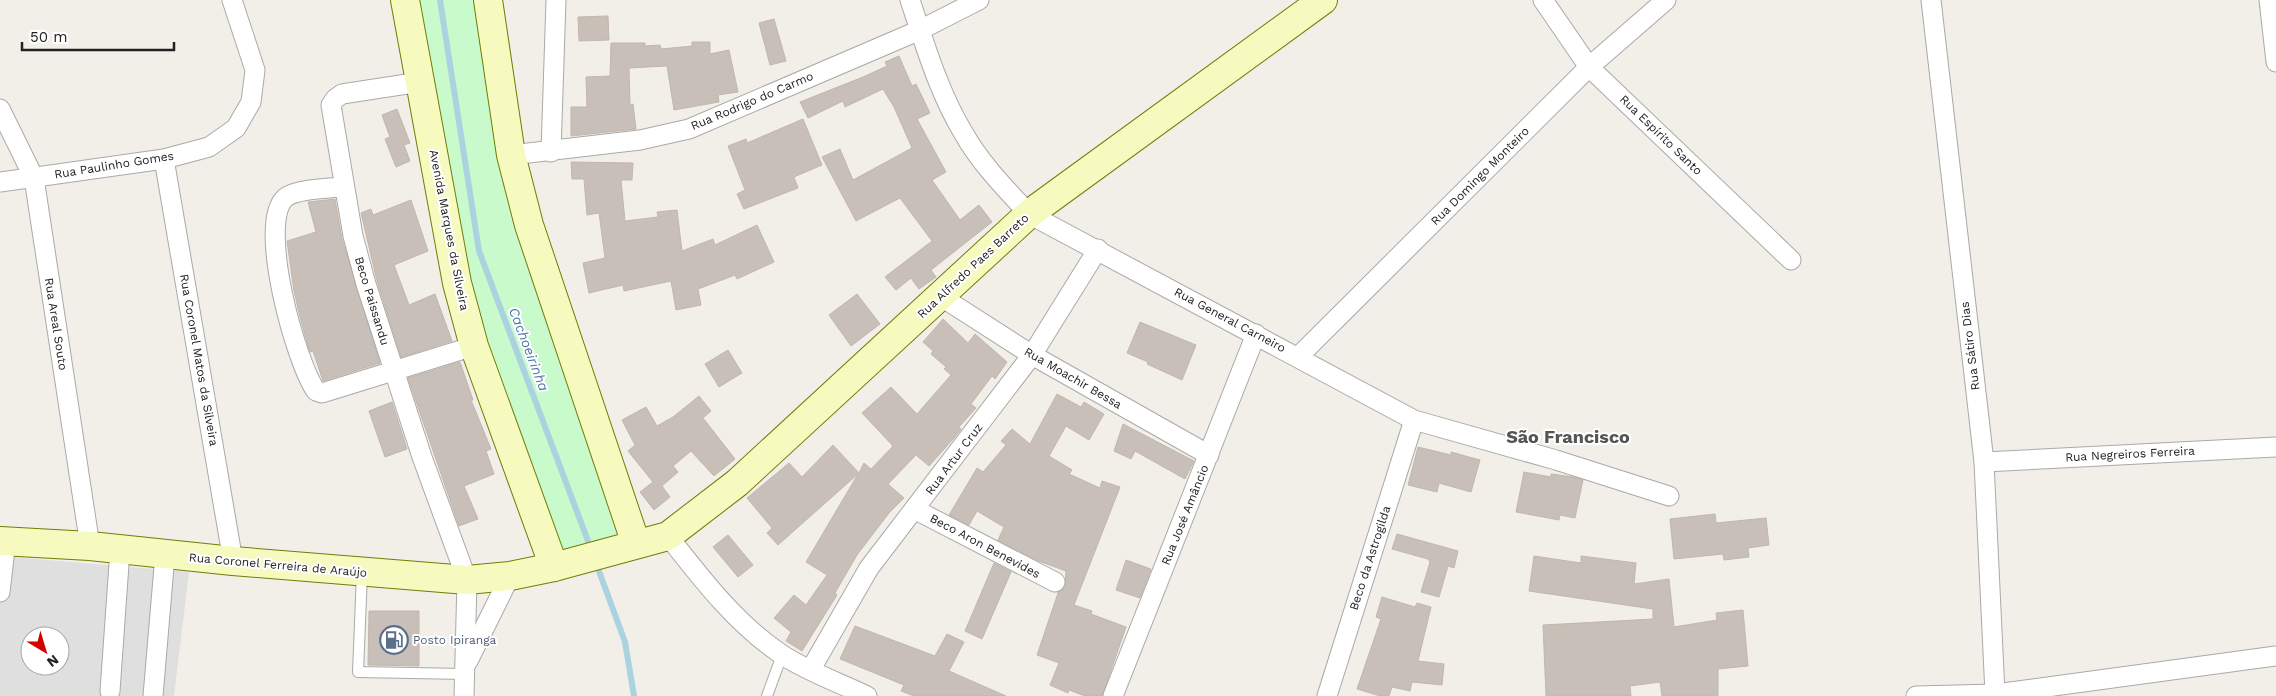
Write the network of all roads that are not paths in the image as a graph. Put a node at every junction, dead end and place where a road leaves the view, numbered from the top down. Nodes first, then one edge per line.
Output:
1 (232, 0) edge
2 (405, 0) edge
3 (488, 0) edge
4 (556, 0) edge
5 (910, 0) edge
6 (979, 0) edge
7 (1323, 0) edge
8 (1543, 0) edge
9 (1666, 0) edge
10 (1931, 0) edge
11 (2269, 0) edge
12 (920, 30) junction
13 (2276, 62) edge
14 (1590, 67) junction
15 (420, 82) junction
16 (0, 109) edge
17 (551, 152) junction
18 (511, 155) junction
19 (164, 159) junction
20 (34, 178) junction
21 (0, 182) edge
22 (344, 186) junction
23 (1029, 214) junction
24 (1098, 249) junction
25 (1791, 260) dead end
26 (940, 296) junction
27 (1256, 334) junction
28 (474, 346) junction
29 (1032, 355) junction
30 (1299, 356) junction
31 (394, 370) junction
32 (1414, 420) junction
33 (2276, 447) edge
34 (1209, 455) junction
35 (1984, 462) junction
36 (1669, 496) dead end
37 (916, 510) junction
38 (668, 536) junction
39 (3, 541) edge
40 (631, 545) junction
41 (90, 546) junction
42 (120, 550) junction
43 (165, 555) junction
44 (233, 561) junction
45 (563, 564) junction
46 (362, 572) junction
47 (510, 576) junction
48 (467, 580) junction
49 (1054, 582) dead end
50 (0, 592) edge
51 (782, 655) junction
52 (2276, 656) edge
53 (465, 670) junction
54 (811, 670) junction
55 (110, 691) dead end
56 (1995, 694) junction
57 (152, 696) edge
58 (464, 696) edge
59 (766, 696) edge
60 (867, 696) edge
61 (1113, 696) edge
62 (1327, 696) edge
63 (1916, 696) edge

1 - 19 street, Rua Paulinho Gomes
2 - 15 street, Avenida Marques da Silveira
3 - 18 street
4 - 17 street
5 - 12 street, Rua General Carneiro
6 - 12 street, Rua Rodrigo do Carmo
7 - 23 street, Rua Alfredo Paes Barreto
8 - 14 street, Rua Espírito Santo
9 - 14 street, Rua Domingo Monteiro
10 - 35 street, Rua Sátiro Dias
11 - 13 street
12 - 17 street, Rua Rodrigo do Carmo
12 - 23 street, Rua General Carneiro
14 - 25 street, Rua Espírito Santo
14 - 30 street, Rua Domingo Monteiro
15 - 22 street, Beco Paissandu
15 - 28 street, Avenida Marques da Silveira
16 - 20 street, Rua Areal Souto
17 - 18 street, Rua Rodrigo do Carmo
18 - 40 street
19 - 20 street, Rua Paulinho Gomes
19 - 44 street, Rua Coronel Matos da Silveira
20 - 21 street, Rua Paulinho Gomes
20 - 41 street, Rua Areal Souto
22 - 31 street, Beco Paissandu
22 - 31 street
23 - 24 street, Rua General Carneiro
23 - 26 street, Rua Alfredo Paes Barreto
24 - 27 street, Rua General Carneiro
24 - 29 street, Rua Artur Cruz
26 - 29 street, Rua Moachir Bessa
26 - 38 street, Rua Alfredo Paes Barreto
27 - 30 street, Rua General Carneiro
27 - 34 street, Rua José Amâncio
28 - 31 street
28 - 45 street, Avenida Marques da Silveira
29 - 34 street, Rua Moachir Bessa
29 - 37 street, Rua Artur Cruz
30 - 32 street, Rua General Carneiro
31 - 48 street, Beco Paissandu
32 - 36 street, Rua General Carneiro
32 - 62 street, Beco da Astrogilda
33 - 35 street, Rua Negreiros Ferreira
34 - 61 street, Rua José Amâncio
35 - 56 street, Rua Sátiro Dias
37 - 49 street, Beco Aron Benevides
37 - 54 street, Rua Artur Cruz
38 - 40 street, Rua Alfredo Paes Barreto
38 - 51 street
39 - 41 street, Rua Coronel Ferreira de Araújo
39 - 50 street
40 - 45 street, Rua Alfredo Paes Barreto
41 - 42 street, Rua Coronel Ferreira de Araújo
42 - 43 street, Rua Coronel Ferreira de Araújo
42 - 55 street
43 - 44 street, Rua Coronel Ferreira de Araújo
43 - 57 street
44 - 46 street, Rua Coronel Ferreira de Araújo
45 - 47 street, Rua Coronel Ferreira de Araújo
46 - 48 street, Rua Coronel Ferreira de Araújo
46 - 53 lane
47 - 48 street, Rua Coronel Ferreira de Araújo
47 - 53 street
48 - 53 street
51 - 54 street
51 - 59 lane
52 - 56 street
53 - 58 street
54 - 60 street
56 - 63 street

